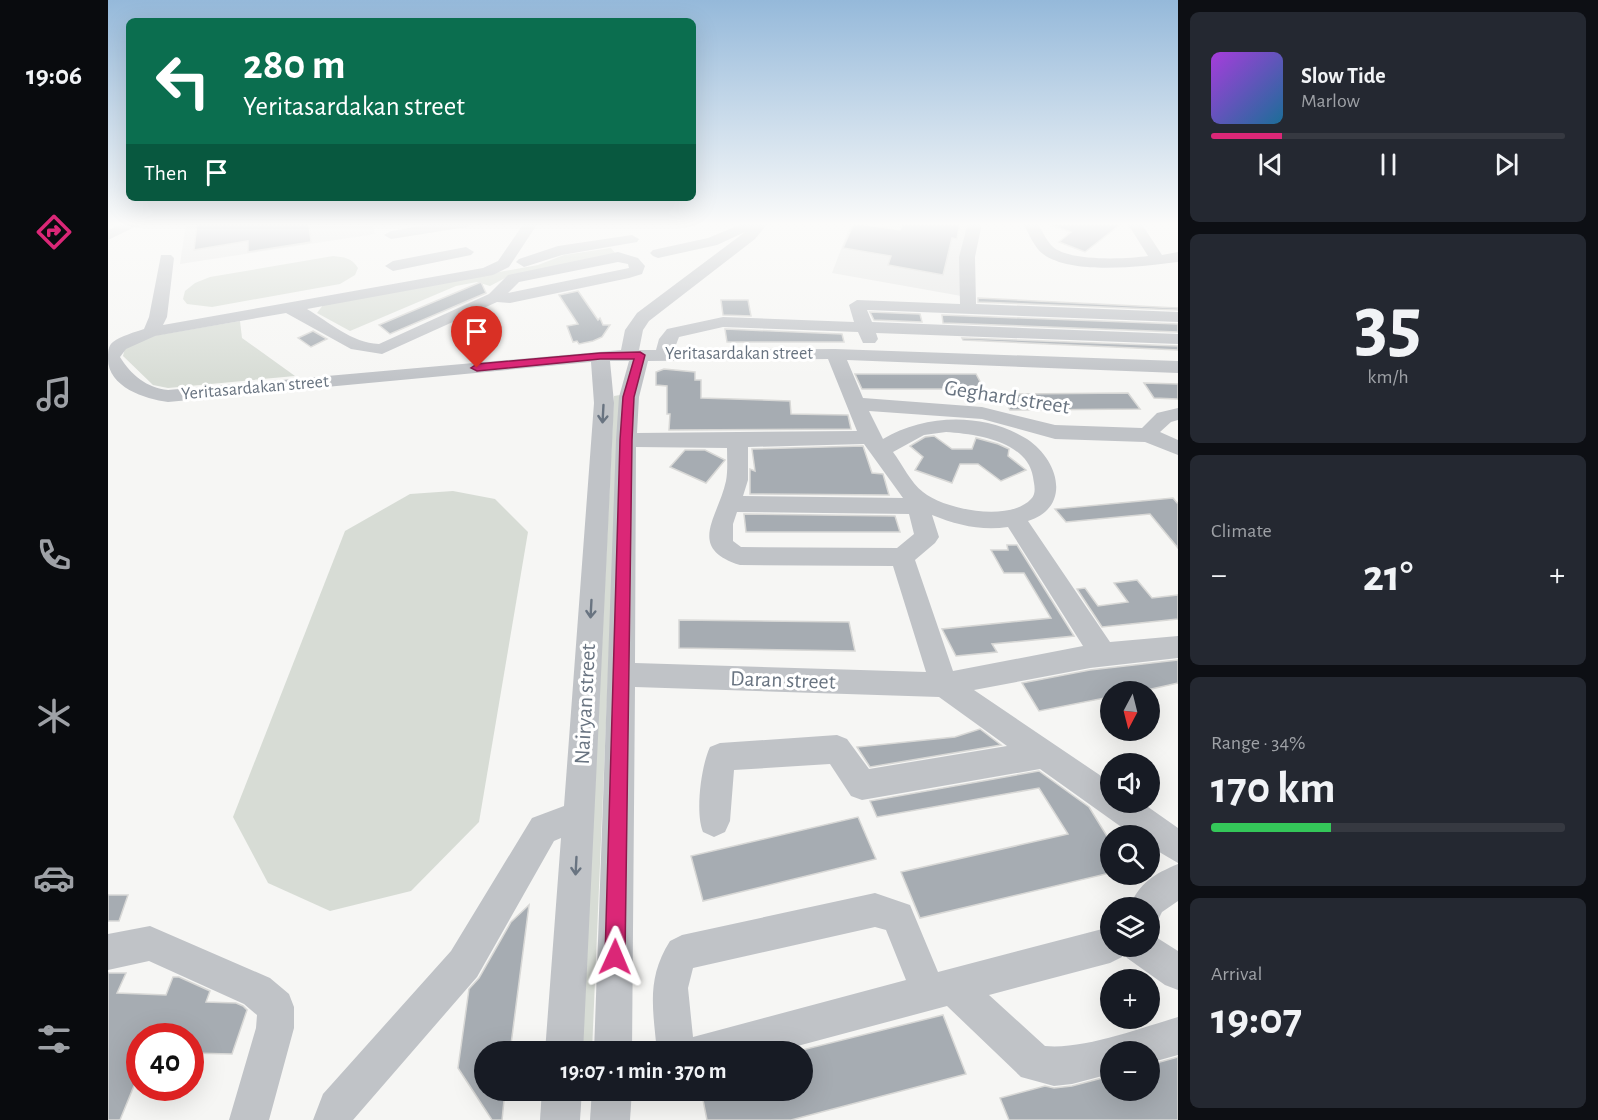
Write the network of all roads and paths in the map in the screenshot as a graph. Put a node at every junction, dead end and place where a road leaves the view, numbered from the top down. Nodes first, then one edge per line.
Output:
1 (164, 275) edge
2 (394, 275) edge
3 (468, 275) edge
4 (528, 275) edge
5 (618, 275) edge
6 (698, 275) edge
7 (967, 275) edge
8 (395, 288) junction
9 (495, 297) junction
10 (289, 308) junction
11 (968, 309) junction
12 (1178, 317) edge
13 (864, 326) junction
14 (151, 332) junction
15 (1178, 339) edge
16 (115, 346) edge
17 (834, 354) junction
18 (644, 355) junction
19 (876, 355) junction
20 (600, 356) junction
21 (1178, 367) edge
22 (855, 404) junction
23 (1178, 414) edge
24 (1148, 435) junction
25 (626, 440) junction
26 (738, 440) junction
27 (876, 444) junction
28 (1178, 448) edge
29 (917, 502) junction
30 (729, 504) junction
31 (1014, 518) junction
32 (902, 557) junction
33 (1178, 647) edge
34 (1102, 653) junction
35 (621, 675) junction
36 (945, 685) junction
37 (1043, 754) junction
38 (1100, 793) edge
39 (1129, 813) edge
40 (579, 816) junction
41 (714, 821) dead end
42 (1178, 848) edge
43 (1178, 881) edge
44 (1154, 897) edge
45 (1100, 948) edge
46 (108, 952) edge
47 (1155, 957) edge
48 (1178, 972) edge
49 (941, 989) junction
50 (1178, 1036) edge
51 (565, 1041) edge
52 (613, 1041) edge
53 (675, 1041) edge
54 (744, 1041) edge
55 (1160, 1041) edge
56 (1100, 1057) edge
57 (561, 1101) edge
58 (611, 1101) edge
59 (249, 1120) edge
60 (333, 1120) edge
61 (560, 1120) edge
62 (610, 1120) edge

1 - 14 street
2 - 8 street
3 - 8 street
4 - 9 street
5 - 9 street
6 - 18 street, Nairyan street
7 - 11 street
8 - 10 street
9 - 10 street
10 - 14 street
11 - 12 street
11 - 13 street
13 - 15 street
13 - 18 street
13 - 19 street
14 - 16 street
16 - 20 street, Yeritasardakan street
17 - 18 street, Yeritasardakan street
17 - 19 street, Yeritasardakan street
17 - 22 street
18 - 20 street, Yeritasardakan street
18 - 25 street, Nairyan street
19 - 21 street, Yeritasardakan street
20 -> 40 street, Nairyan street
22 - 24 street, Geghard street
22 - 27 street
23 - 24 street
24 - 28 street
25 - 26 street
25 - 35 street, Nairyan street
26 - 27 street
26 - 30 street
27 - 29 street
27 - 31 street
29 - 30 street
29 - 31 street
29 - 32 street
30 - 32 street
31 - 34 street
32 - 36 street
33 - 34 street, Daran street
34 - 36 street, Daran street
35 - 36 street, Daran street
35 - 52 street, Nairyan street
36 - 37 street
37 - 38 street
37 - 41 street
39 - 42 street
40 -> 51 street, Nairyan street
40 - 60 street
43 - 44 street
45 - 49 street
46 - 59 street
47 - 48 street
49 - 53 street
49 - 54 street
49 - 56 street
50 - 55 street
57 - 61 street
58 - 62 street

